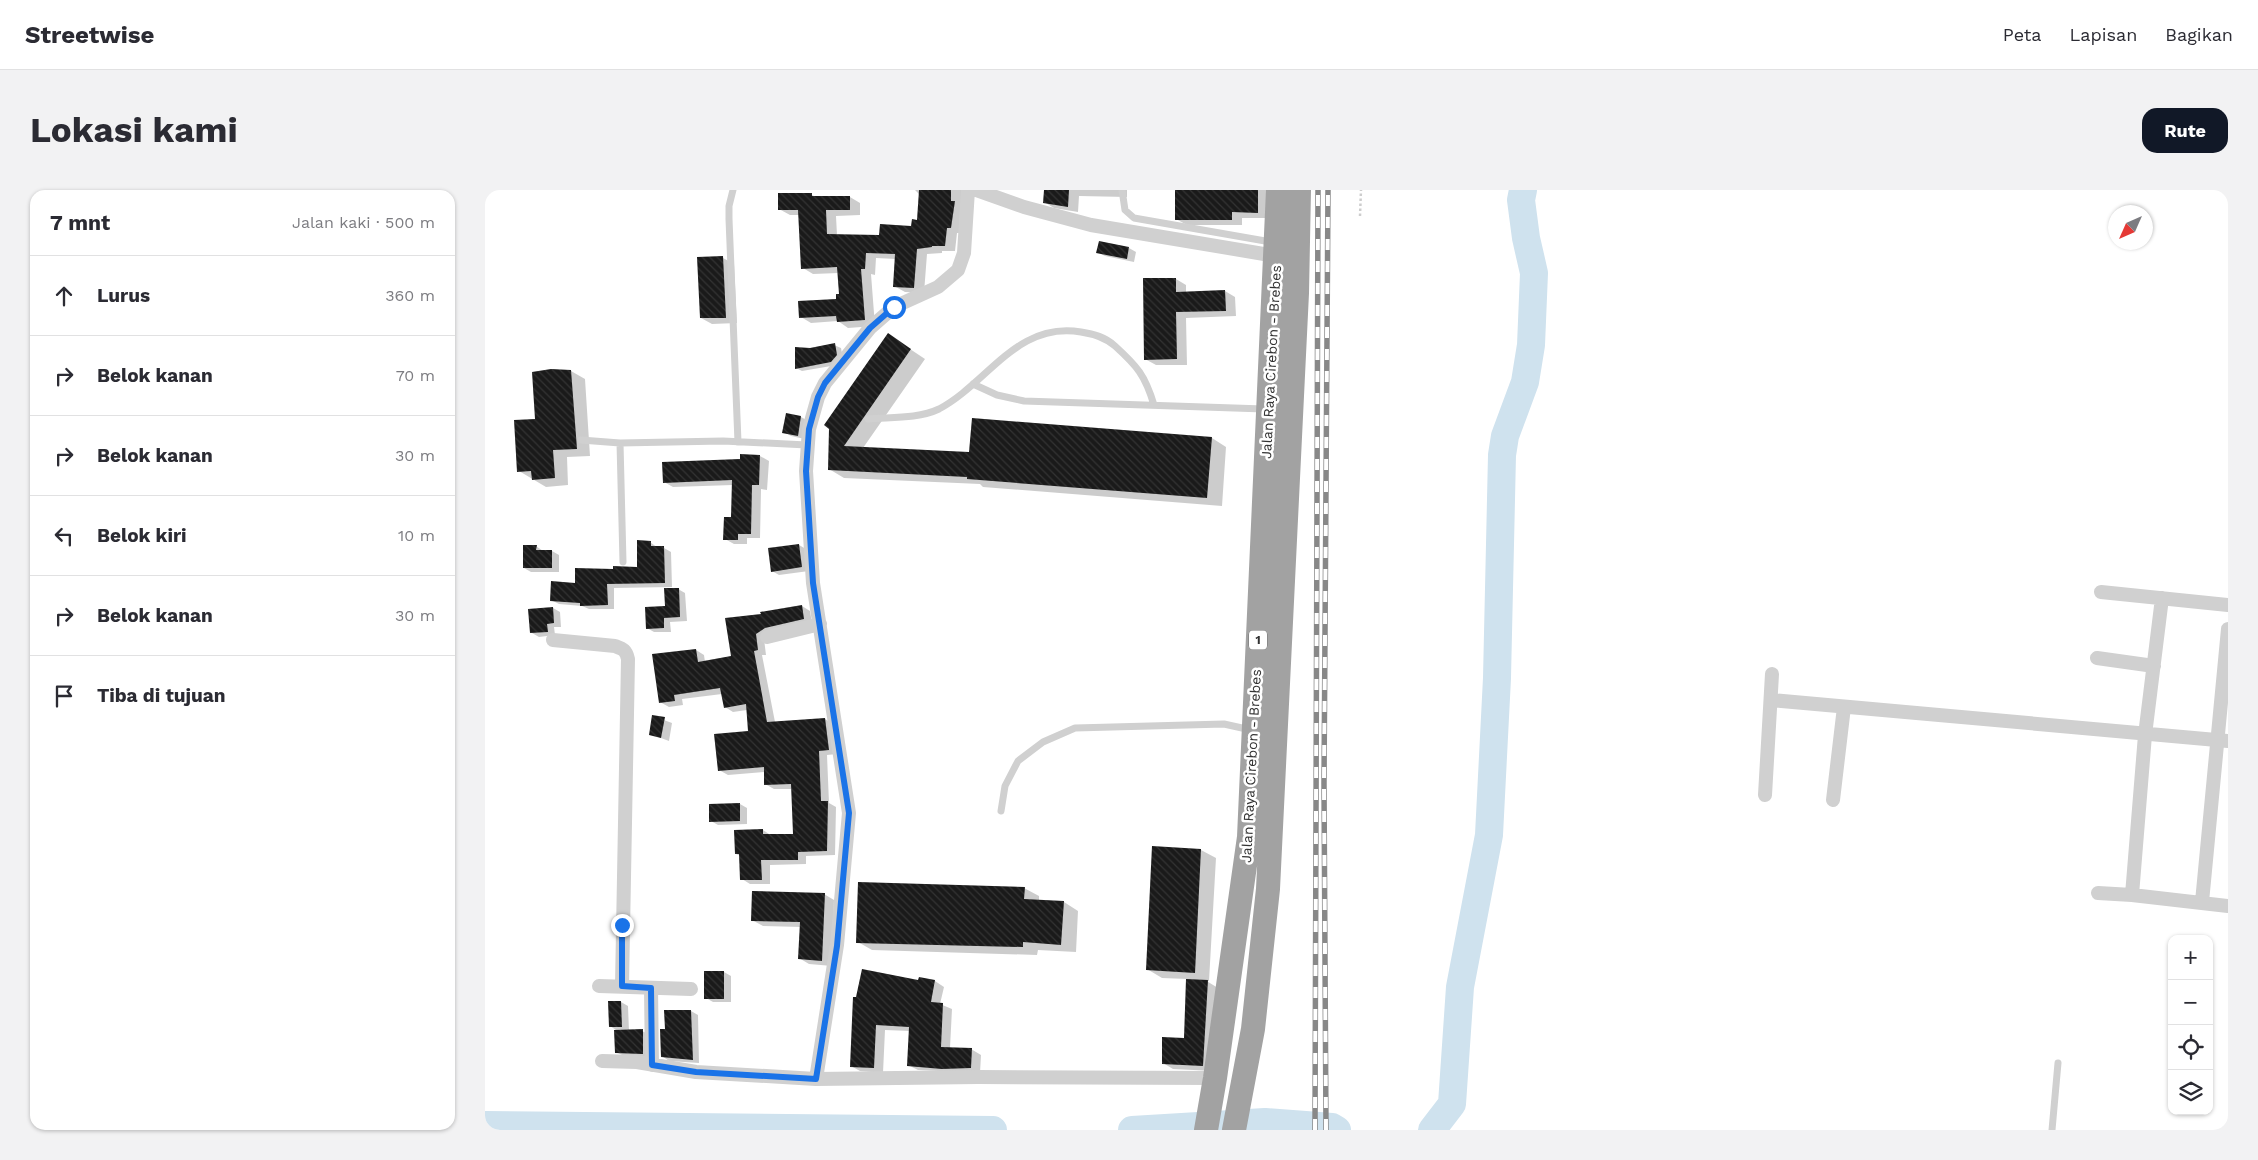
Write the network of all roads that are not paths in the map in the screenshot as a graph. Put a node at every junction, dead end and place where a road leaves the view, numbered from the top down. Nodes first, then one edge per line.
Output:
1 (733, 190) edge
2 (968, 190) edge
3 (976, 190) edge
4 (1122, 190) edge
5 (1278, 190) edge
6 (1299, 190) edge
7 (1276, 250) junction
8 (973, 384) junction
9 (1154, 405) junction
10 (1268, 409) junction
11 (868, 419) dead end
12 (581, 440) dead end
13 (620, 442) junction
14 (737, 442) junction
15 (807, 446) junction
16 (623, 562) dead end
17 (2101, 592) dead end
18 (2162, 598) junction
19 (2228, 605) edge
20 (820, 624) junction
21 (2228, 629) edge
22 (767, 637) dead end
23 (553, 640) dead end
24 (2097, 658) dead end
25 (2154, 666) junction
26 (1772, 674) dead end
27 (1771, 700) junction
28 (1844, 707) junction
29 (1264, 730) junction
30 (2145, 735) junction
31 (2223, 741) edge
32 (1765, 795) dead end
33 (1833, 800) dead end
34 (1001, 811) dead end
35 (2098, 893) dead end
36 (2132, 895) junction
37 (2202, 902) junction
38 (2228, 906) edge
39 (599, 986) dead end
40 (622, 986) junction
41 (651, 988) junction
42 (691, 989) dead end
43 (603, 1061) dead end
44 (2058, 1063) dead end
45 (652, 1065) junction
46 (816, 1079) junction
47 (1214, 1083) junction
48 (1206, 1129) edge
49 (1234, 1130) edge
50 (2052, 1130) edge

1 - 14 lane
2 - 15 street
3 - 7 street
4 - 7 lane
5 - 7 highway, Jalan Raya Cirebon - Brebes / 1
6 - 29 highway, Jalan Raya Cirebon - Brebes / 1
7 - 10 highway, Jalan Raya Cirebon - Brebes / 1
8 - 9 lane
8 - 9 lane
8 - 11 lane
9 - 10 lane
10 - 29 highway, Jalan Raya Cirebon - Brebes / 1
12 - 13 lane
13 - 14 lane
13 - 16 lane
14 - 15 lane
15 - 20 street
17 - 18 street
18 - 19 street
18 - 25 street
20 - 22 street
20 - 46 street
21 - 31 street
23 - 40 street
24 - 25 street
25 - 30 street
26 - 27 street
27 - 28 street
27 - 32 street
28 - 30 street
28 - 33 street
29 - 34 lane
29 - 47 highway, Jalan Raya Cirebon - Brebes / 1
29 - 49 highway, Jalan Raya Cirebon - Brebes / 1
30 - 31 street
30 - 36 street
31 - 37 street
35 - 36 street
36 - 37 street
37 - 38 street
39 - 40 street
40 - 41 street
41 - 42 street
41 - 45 street
43 - 45 street
44 - 50 lane
45 - 46 street
46 - 47 street
47 - 48 highway, Jalan Raya Cirebon - Brebes / 1

